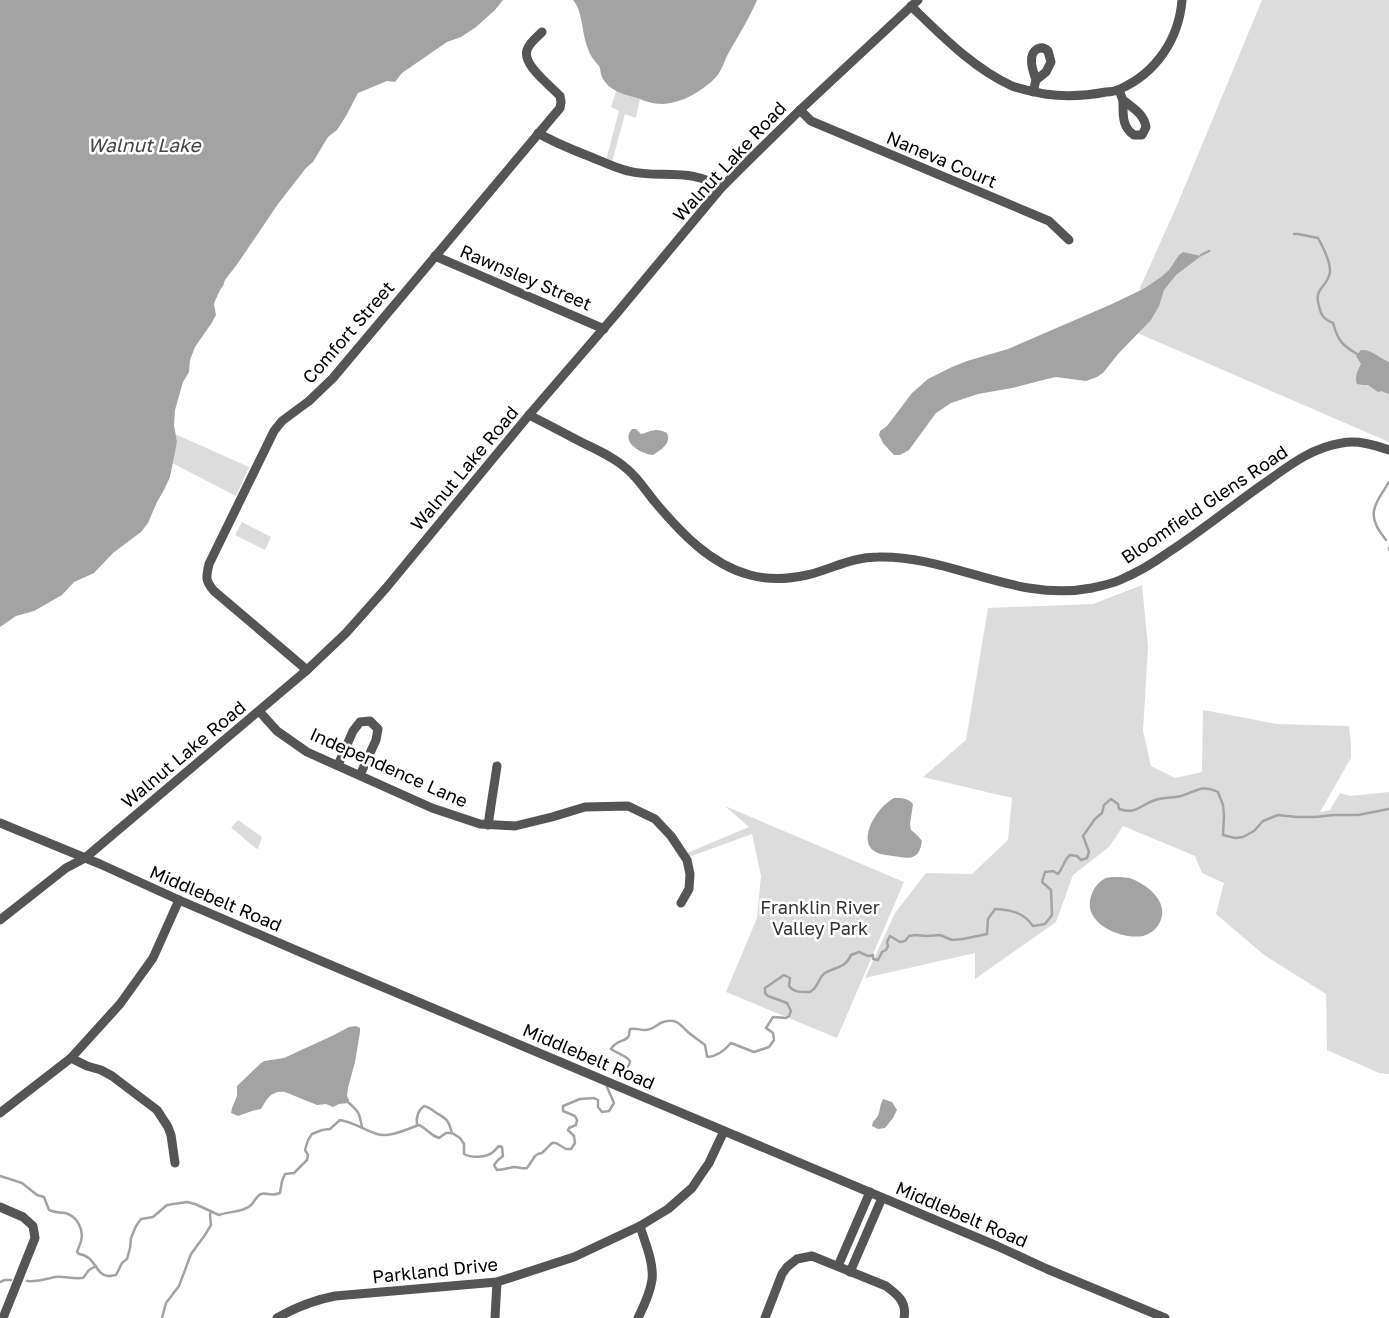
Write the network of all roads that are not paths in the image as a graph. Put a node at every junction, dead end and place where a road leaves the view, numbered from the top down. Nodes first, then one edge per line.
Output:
1 (1182, 0) edge
2 (915, 3) edge
3 (542, 32) dead end
4 (1036, 80) dead end
5 (1119, 90) junction
6 (1033, 92) junction
7 (1123, 100) dead end
8 (800, 110) junction
9 (538, 133) junction
10 (721, 188) junction
11 (1069, 240) dead end
12 (435, 256) junction
13 (604, 328) junction
14 (529, 415) junction
15 (1389, 450) edge
16 (307, 670) junction
17 (259, 711) junction
18 (338, 765) junction
19 (497, 766) dead end
20 (360, 775) junction
21 (0, 823) edge
22 (488, 824) junction
23 (84, 858) junction
24 (179, 900) junction
25 (682, 903) dead end
26 (0, 920) edge
27 (71, 1058) junction
28 (0, 1113) edge
29 (724, 1130) junction
30 (175, 1162) dead end
31 (870, 1192) junction
32 (882, 1198) junction
33 (0, 1207) edge
34 (640, 1226) junction
35 (844, 1269) junction
36 (497, 1282) junction
37 (3, 1318) edge
38 (277, 1318) edge
39 (496, 1318) edge
40 (638, 1318) edge
41 (765, 1318) edge
42 (904, 1318) edge
43 (1166, 1318) edge

1 - 5 street
2 - 6 street
2 - 8 street, Walnut Lake Road
3 - 9 street, Comfort Street
4 - 6 street
5 - 6 street
5 - 7 street
8 - 10 street, Walnut Lake Road
8 - 11 street, Naneva Court
9 - 10 street
9 - 12 street, Comfort Street
10 - 13 street, Walnut Lake Road
12 - 13 street, Rawnsley Street
12 - 16 street, Comfort Street
13 - 14 street, Walnut Lake Road
14 - 15 street, Bloomfield Glens Road
14 - 16 street, Walnut Lake Road
16 - 17 street, Walnut Lake Road
17 - 18 street, Independence Lane
17 - 23 street, Walnut Lake Road
18 - 20 street, Independence Lane
18 - 20 street
19 - 22 street
20 - 22 street, Independence Lane
21 - 23 street, Middlebelt Road
22 - 25 street, Independence Lane
23 - 24 street, Middlebelt Road
23 - 26 street, Walnut Lake Road
24 - 27 street
24 - 29 street, Middlebelt Road
27 - 28 street
27 - 30 street
29 - 31 street, Middlebelt Road
29 - 34 street, Parkland Drive
31 - 32 street, Middlebelt Road
31 - 35 street
32 - 35 street
32 - 43 street, Middlebelt Road
33 - 37 street
34 - 36 street, Parkland Drive
34 - 40 street
35 - 41 street
35 - 42 street
36 - 38 street, Parkland Drive
36 - 39 street

